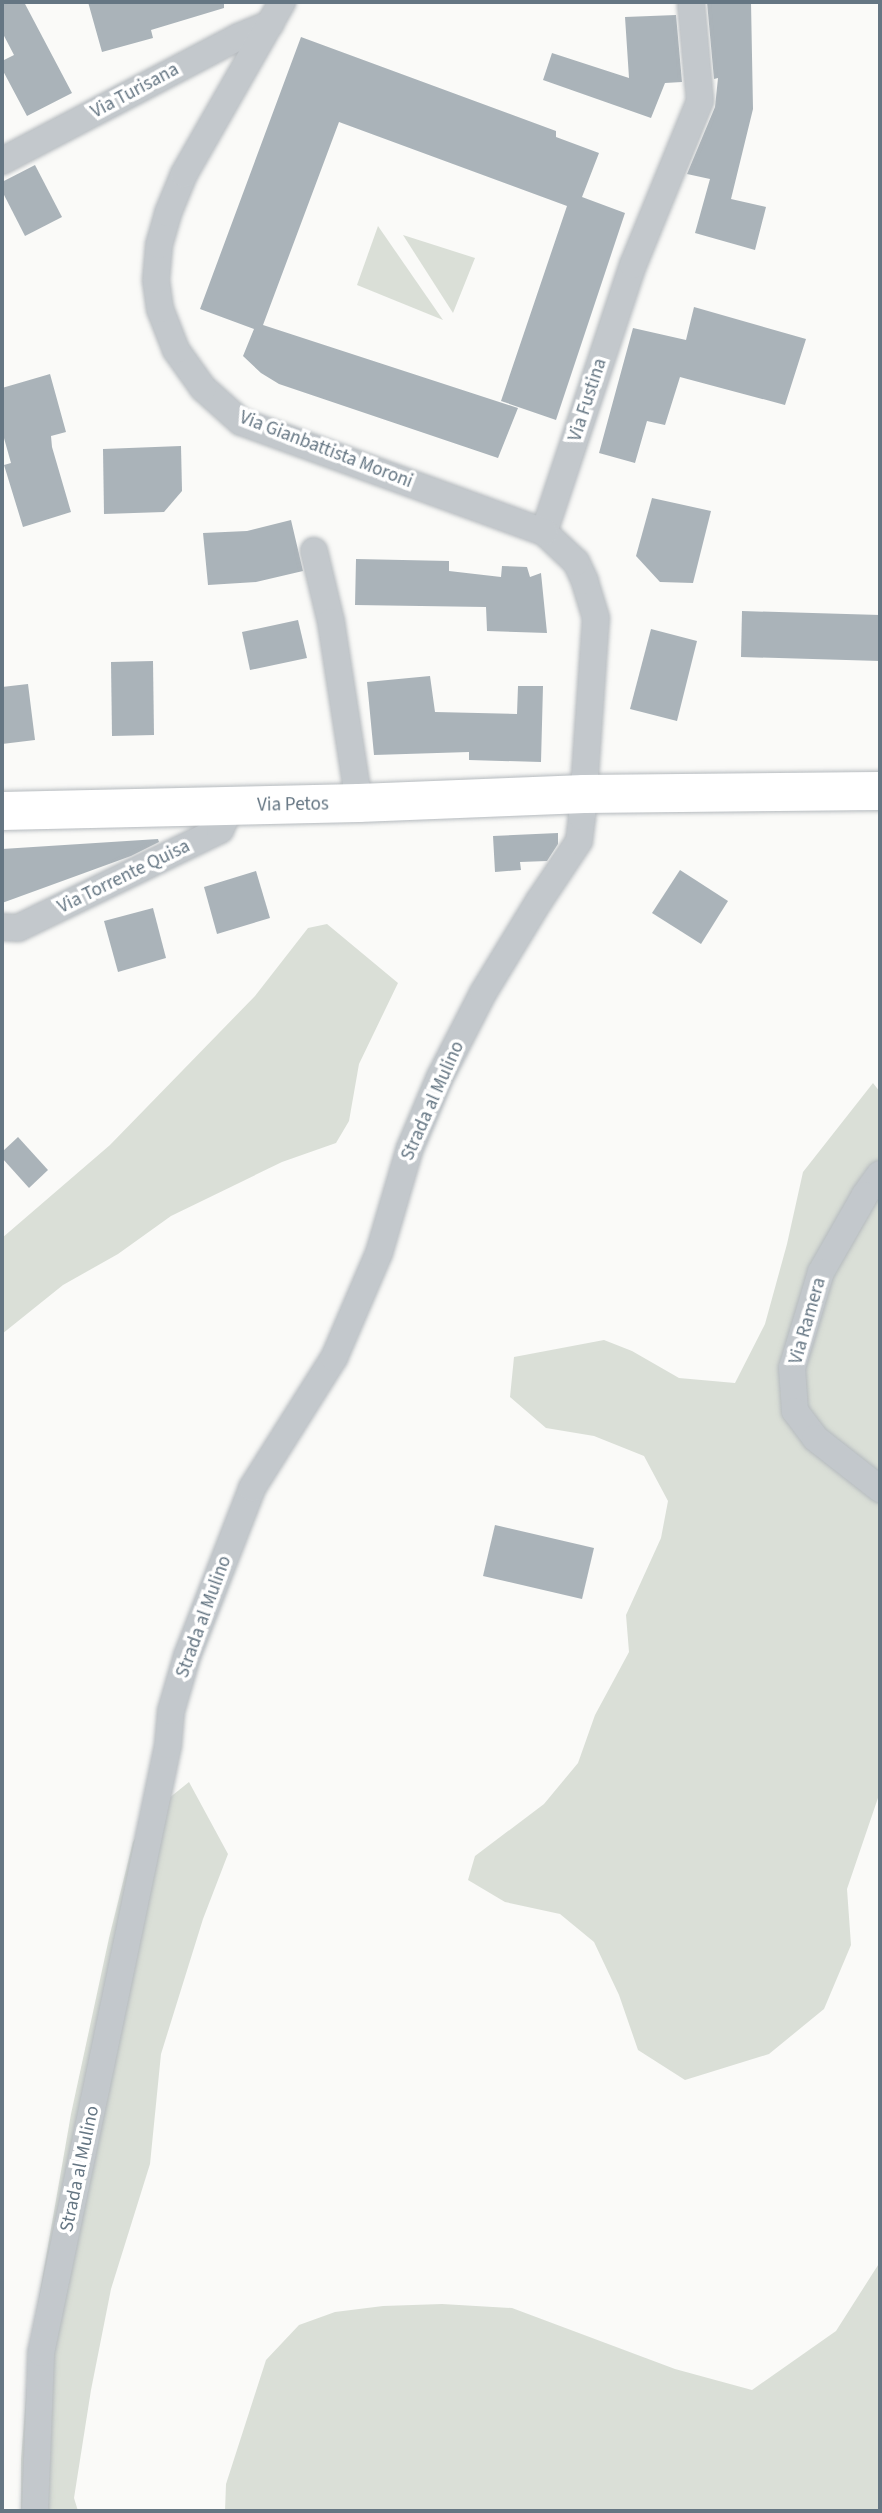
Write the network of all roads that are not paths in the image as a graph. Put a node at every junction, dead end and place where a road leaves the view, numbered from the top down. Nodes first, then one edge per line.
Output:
1 (691, 2) edge
2 (276, 13) edge
3 (2, 161) edge
4 (544, 532) junction
5 (314, 551) dead end
6 (880, 791) edge
7 (584, 794) junction
8 (359, 803) junction
9 (231, 806) junction
10 (2, 811) edge
11 (2, 927) edge
12 (880, 1174) edge
13 (880, 1489) edge
14 (35, 2511) edge

1 - 4 street, Via Fustina
2 - 3 street, Via Turisana
2 - 4 street, Via Gianbattista Moroni
4 - 7 street
5 - 8 street
6 - 7 main road
7 - 8 main road, Via Petos
7 - 14 street, Strada al Mulino
8 - 9 main road, Via Petos
9 - 10 main road, Via Petos
9 - 11 street, Via Torrente Quisa
12 - 13 street, Via Ramera

